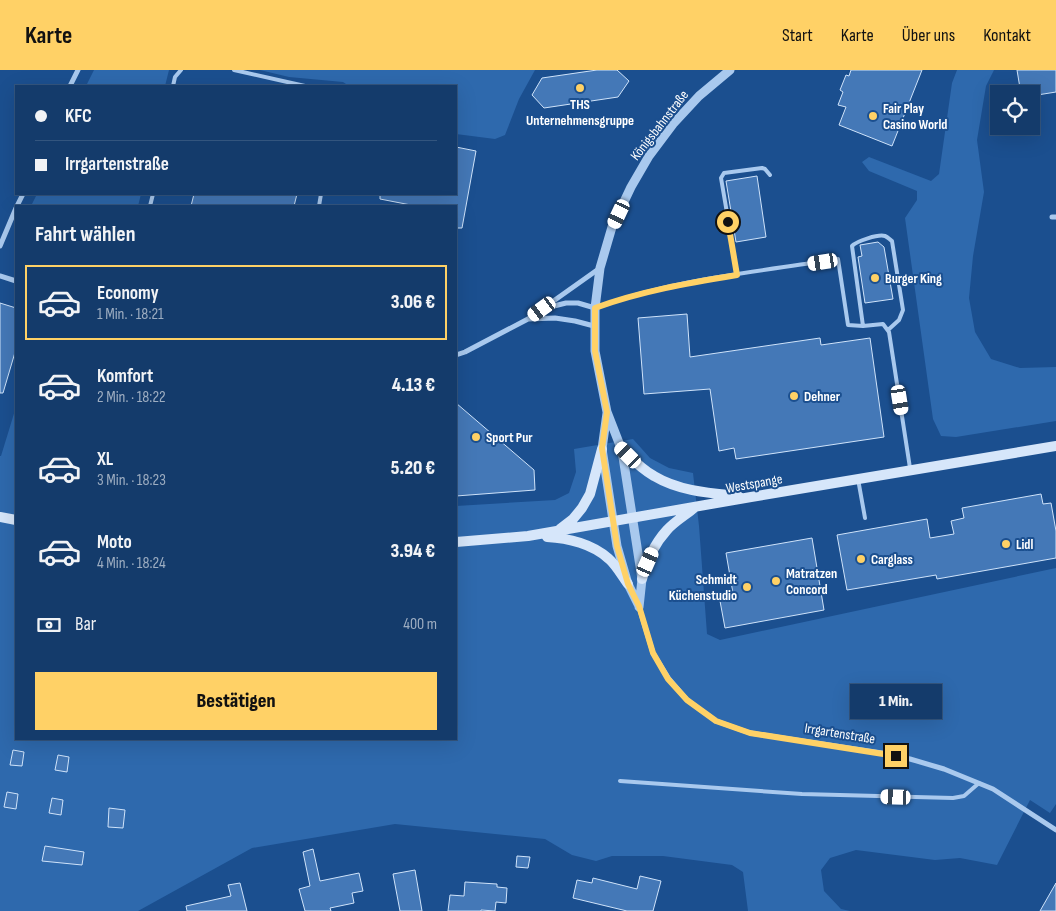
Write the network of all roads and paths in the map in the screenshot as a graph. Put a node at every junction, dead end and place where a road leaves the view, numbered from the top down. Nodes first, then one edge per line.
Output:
1 (78, 70) edge
2 (181, 70) edge
3 (234, 70) edge
4 (730, 70) edge
5 (70, 85) edge
6 (173, 85) edge
7 (301, 85) edge
8 (770, 175) dead end
9 (15, 212) edge
10 (727, 213) dead end
11 (728, 222) dead end
12 (0, 246) edge
13 (600, 268) junction
14 (737, 275) junction
15 (0, 276) edge
16 (15, 281) edge
17 (595, 308) junction
18 (542, 309) junction
19 (528, 319) junction
20 (594, 326) junction
21 (863, 326) junction
22 (888, 330) junction
23 (457, 355) edge
24 (607, 412) junction
25 (1056, 446) edge
26 (602, 448) junction
27 (621, 448) junction
28 (910, 470) junction
29 (858, 479) junction
30 (751, 497) junction
31 (695, 507) junction
32 (0, 517) edge
33 (632, 517) junction
34 (865, 518) dead end
35 (15, 520) edge
36 (614, 521) junction
37 (558, 531) junction
38 (528, 536) junction
39 (457, 542) edge
40 (642, 579) junction
41 (628, 584) junction
42 (639, 606) junction
43 (620, 781) dead end
44 (979, 783) junction
45 (1056, 830) edge

1 - 5 street
2 - 6 lane
3 - 7 lane
4 - 13 street, Königsbahnstraße
8 - 10 lane
9 - 12 street
11 - 14 lane
13 - 17 street, Königsbahnstraße
13 - 18 street
14 - 17 lane
14 - 21 lane
15 - 16 street
17 - 18 street
17 - 20 street, Königsbahnstraße
18 - 19 street
19 - 20 street
19 - 23 street
20 - 24 street, Königsbahnstraße
21 - 22 lane
21 - 22 lane
22 - 28 lane
24 - 26 street, Königsbahnstraße
24 - 27 street, Königsbahnstraße
25 - 28 main road, Westspange
26 - 36 street, Königsbahnstraße
26 - 37 main road
27 - 30 main road
27 - 33 street, Königsbahnstraße
28 - 29 main road, Westspange
29 - 30 main road, Westspange
29 - 34 lane
30 - 31 main road, Westspange
31 - 33 main road, Westspange
31 - 40 main road
32 - 35 main road
33 - 36 main road, Westspange
33 - 40 street, Irrgartenstraße
36 - 37 main road, Westspange
36 - 41 street, Irrgartenstraße
37 - 38 main road, Westspange
38 - 39 main road, Westspange
38 - 41 main road
40 - 42 street, Irrgartenstraße
41 - 42 street, Irrgartenstraße
42 - 44 street, Irrgartenstraße
43 - 44 lane
44 - 45 street, Irrgartenstraße

